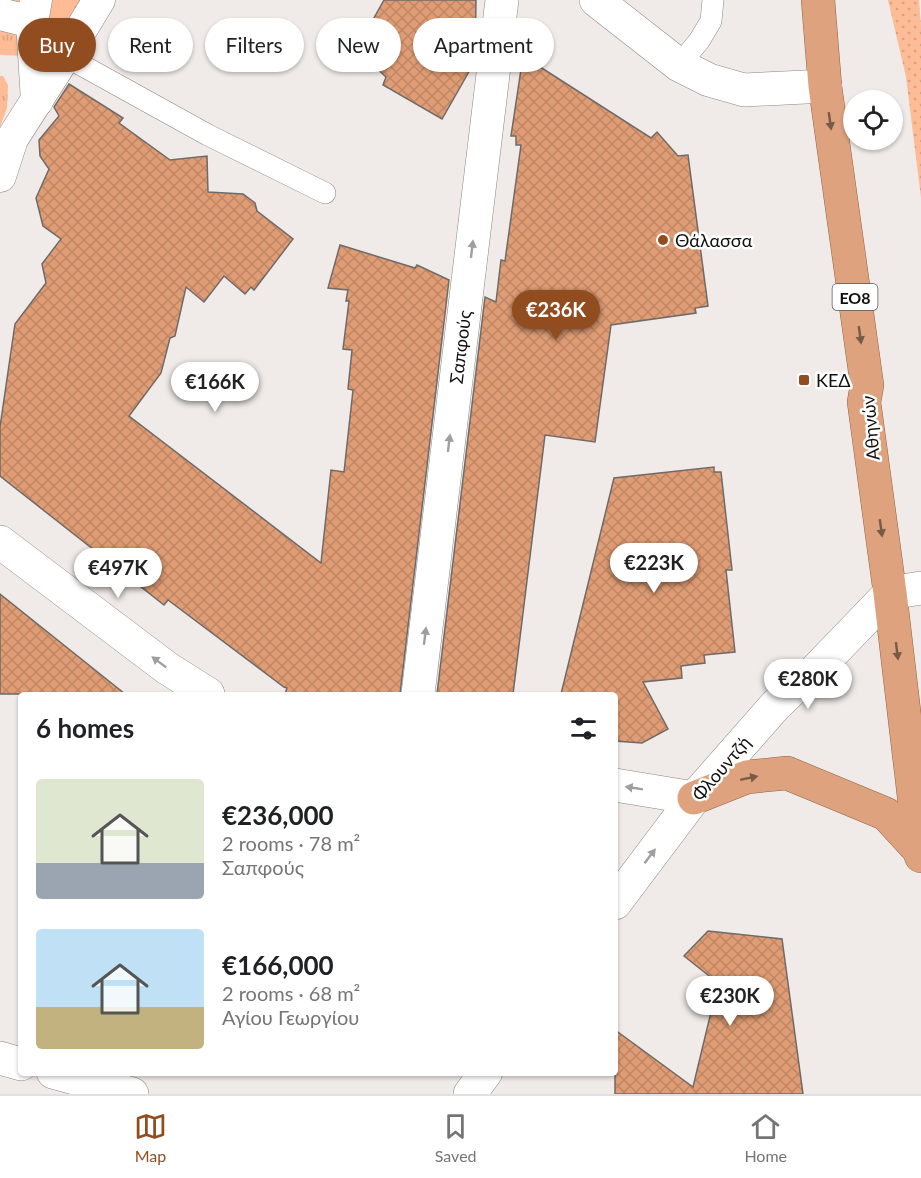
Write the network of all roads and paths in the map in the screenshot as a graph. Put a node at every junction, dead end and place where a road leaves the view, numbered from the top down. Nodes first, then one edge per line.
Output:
1 (99, 0) edge
2 (502, 0) edge
3 (596, 0) edge
4 (713, 0) edge
5 (818, 0) edge
6 (34, 11) edge
7 (0, 14) edge
8 (88, 18) edge
9 (679, 65) junction
10 (55, 72) edge
11 (94, 72) edge
12 (825, 86) junction
13 (37, 101) junction
14 (0, 176) edge
15 (325, 193) dead end
16 (0, 542) edge
17 (906, 591) edge
18 (205, 692) edge
19 (418, 692) edge
20 (618, 785) edge
21 (694, 798) junction
22 (921, 854) edge
23 (618, 899) edge
24 (0, 1058) edge
25 (18, 1063) edge
26 (67, 1076) edge
27 (483, 1076) edge
28 (132, 1094) edge
29 (470, 1094) edge

1 - 8 street
19 -> 2 street, Σαπφούς
3 - 9 street
4 - 9 lane
5 - 12 highway, Αθηνών / ΕΟ8
6 - 7 street
6 - 13 street
9 - 12 street
10 - 13 street
11 - 15 lane
12 -> 17 highway, Αθηνών / ΕΟ8
13 - 14 street
18 -> 16 street
17 - 21 street, Φλουντζή
17 -> 22 highway, Αθηνών / ΕΟ8
21 -> 20 street
21 -> 22 highway
23 -> 21 street, Φλουντζή
24 - 25 street
26 - 28 street
27 - 29 street

